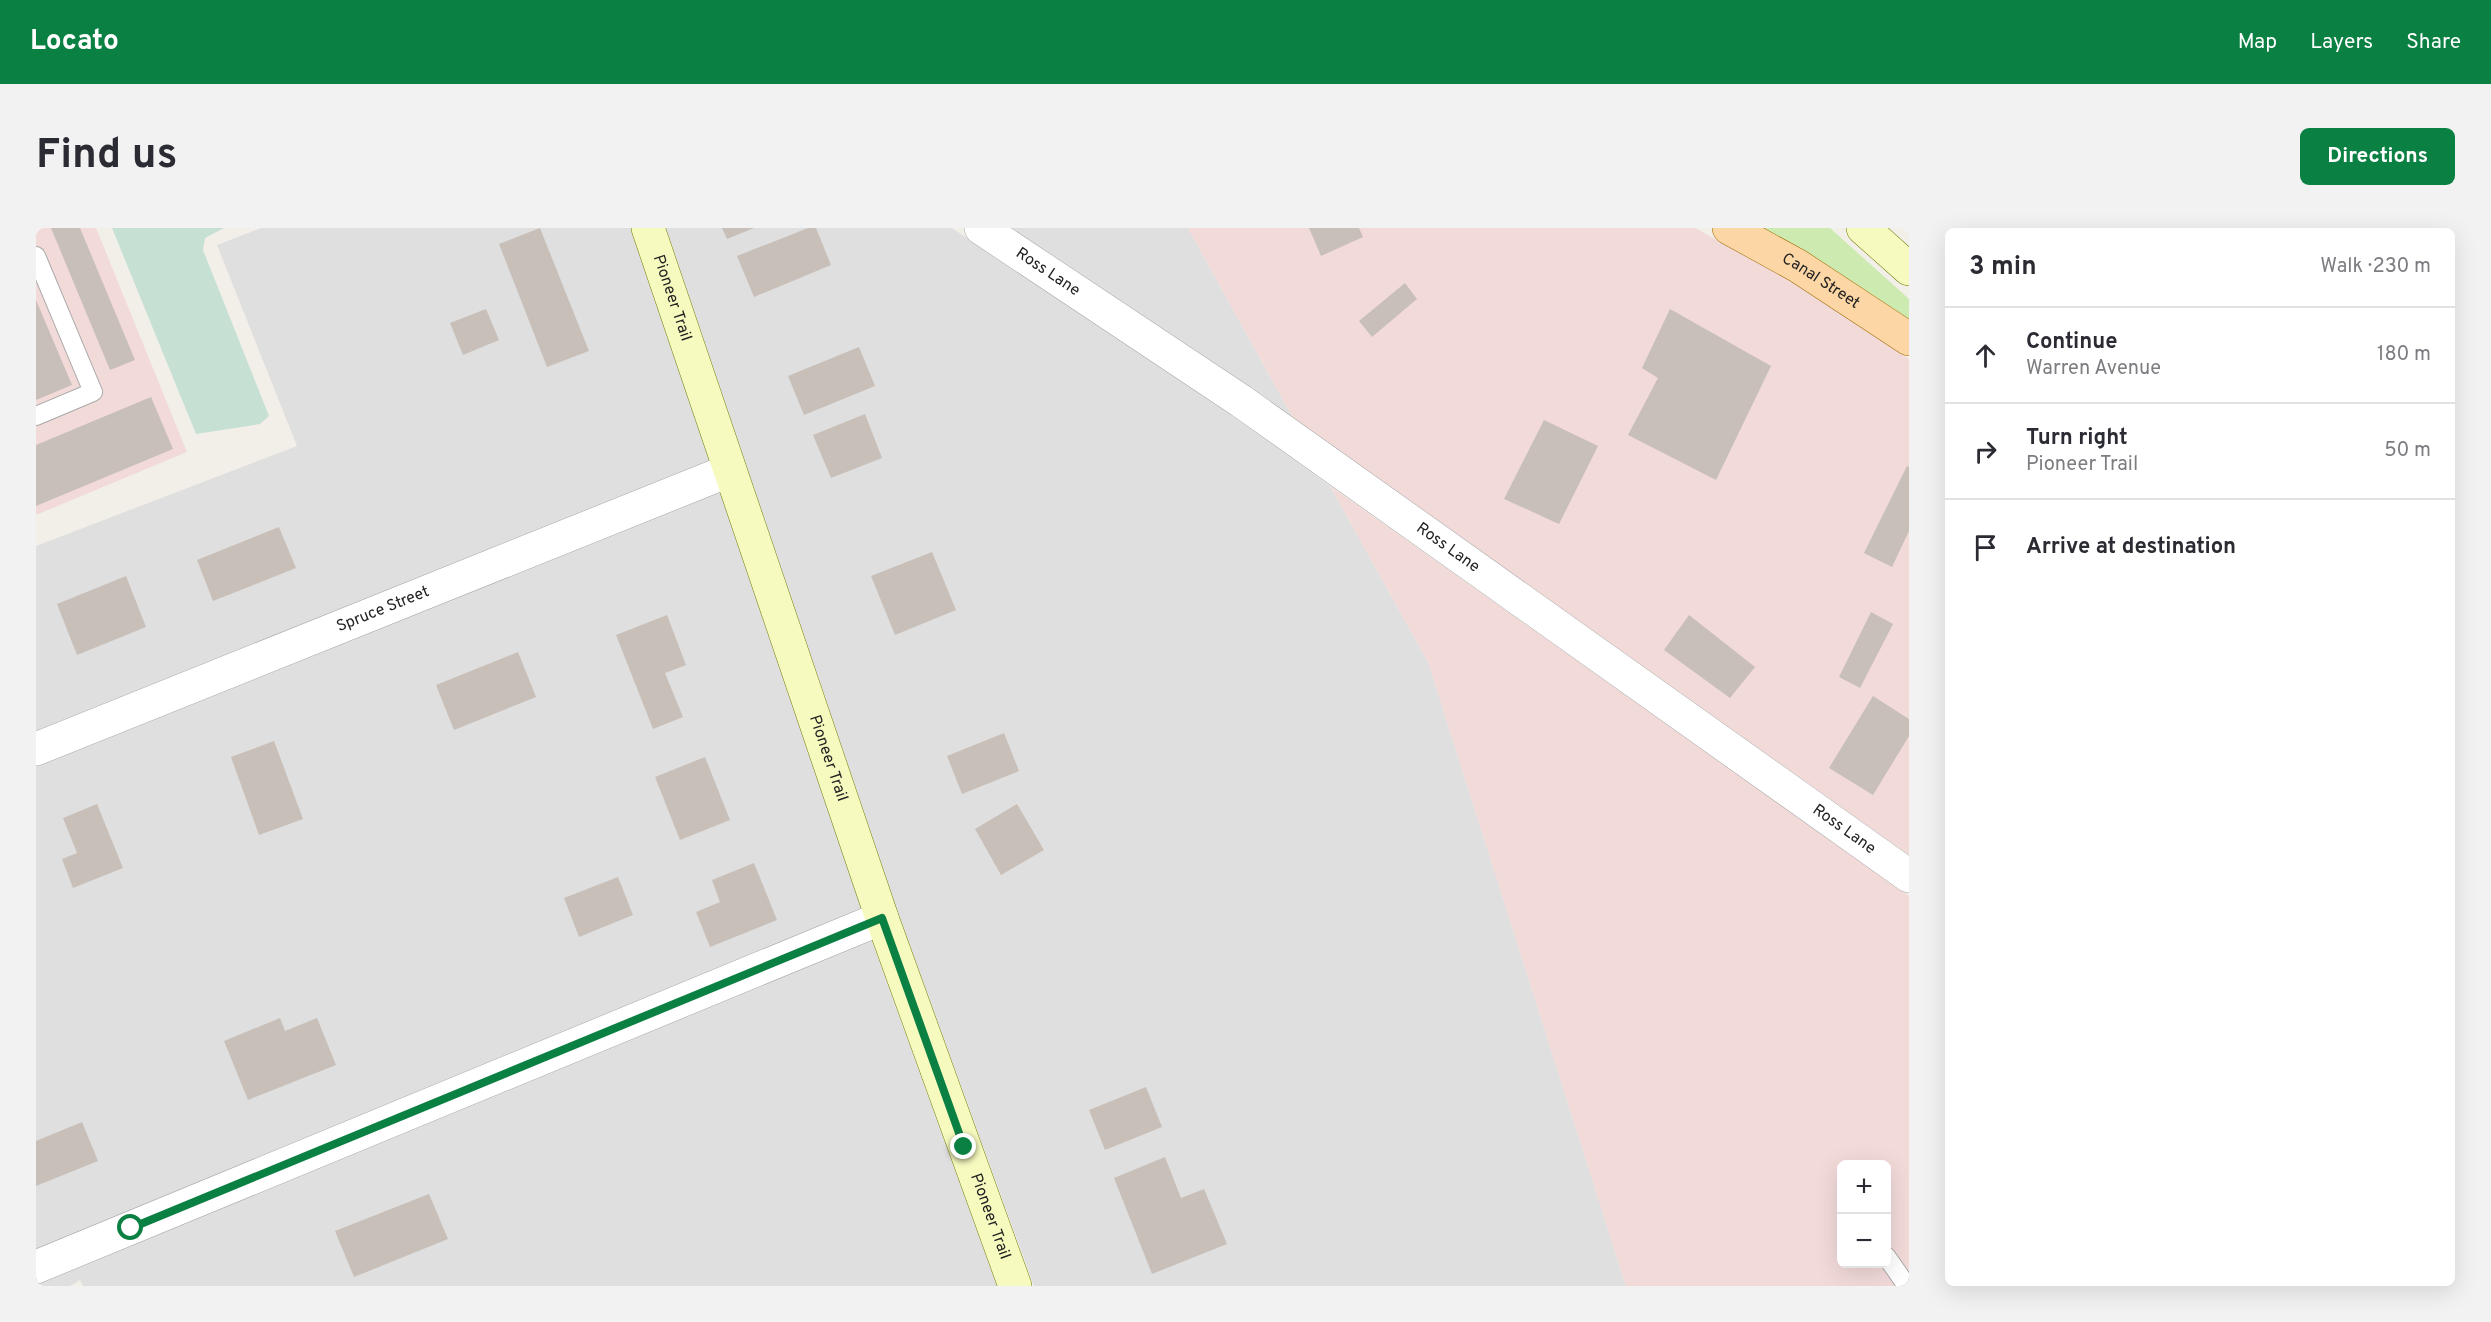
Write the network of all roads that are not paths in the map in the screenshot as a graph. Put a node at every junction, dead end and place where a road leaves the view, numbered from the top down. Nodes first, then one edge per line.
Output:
1 (648, 228) edge
2 (981, 228) edge
3 (1729, 228) edge
4 (1863, 228) edge
5 (36, 256) edge
6 (1909, 269) edge
7 (1909, 339) edge
8 (36, 416) edge
9 (728, 471) junction
10 (36, 749) edge
11 (1909, 876) edge
12 (882, 918) junction
13 (1891, 1262) edge
14 (36, 1267) edge
15 (1015, 1286) edge
16 (1907, 1286) edge

1 - 9 street, Pioneer Trail
2 - 11 street, Ross Lane
3 - 7 main road, Canal Street
4 - 6 street
5 - 8 lane
9 - 10 street, Spruce Street
9 - 12 street, Pioneer Trail
12 - 14 street
12 - 15 street, Pioneer Trail
13 - 16 lane

